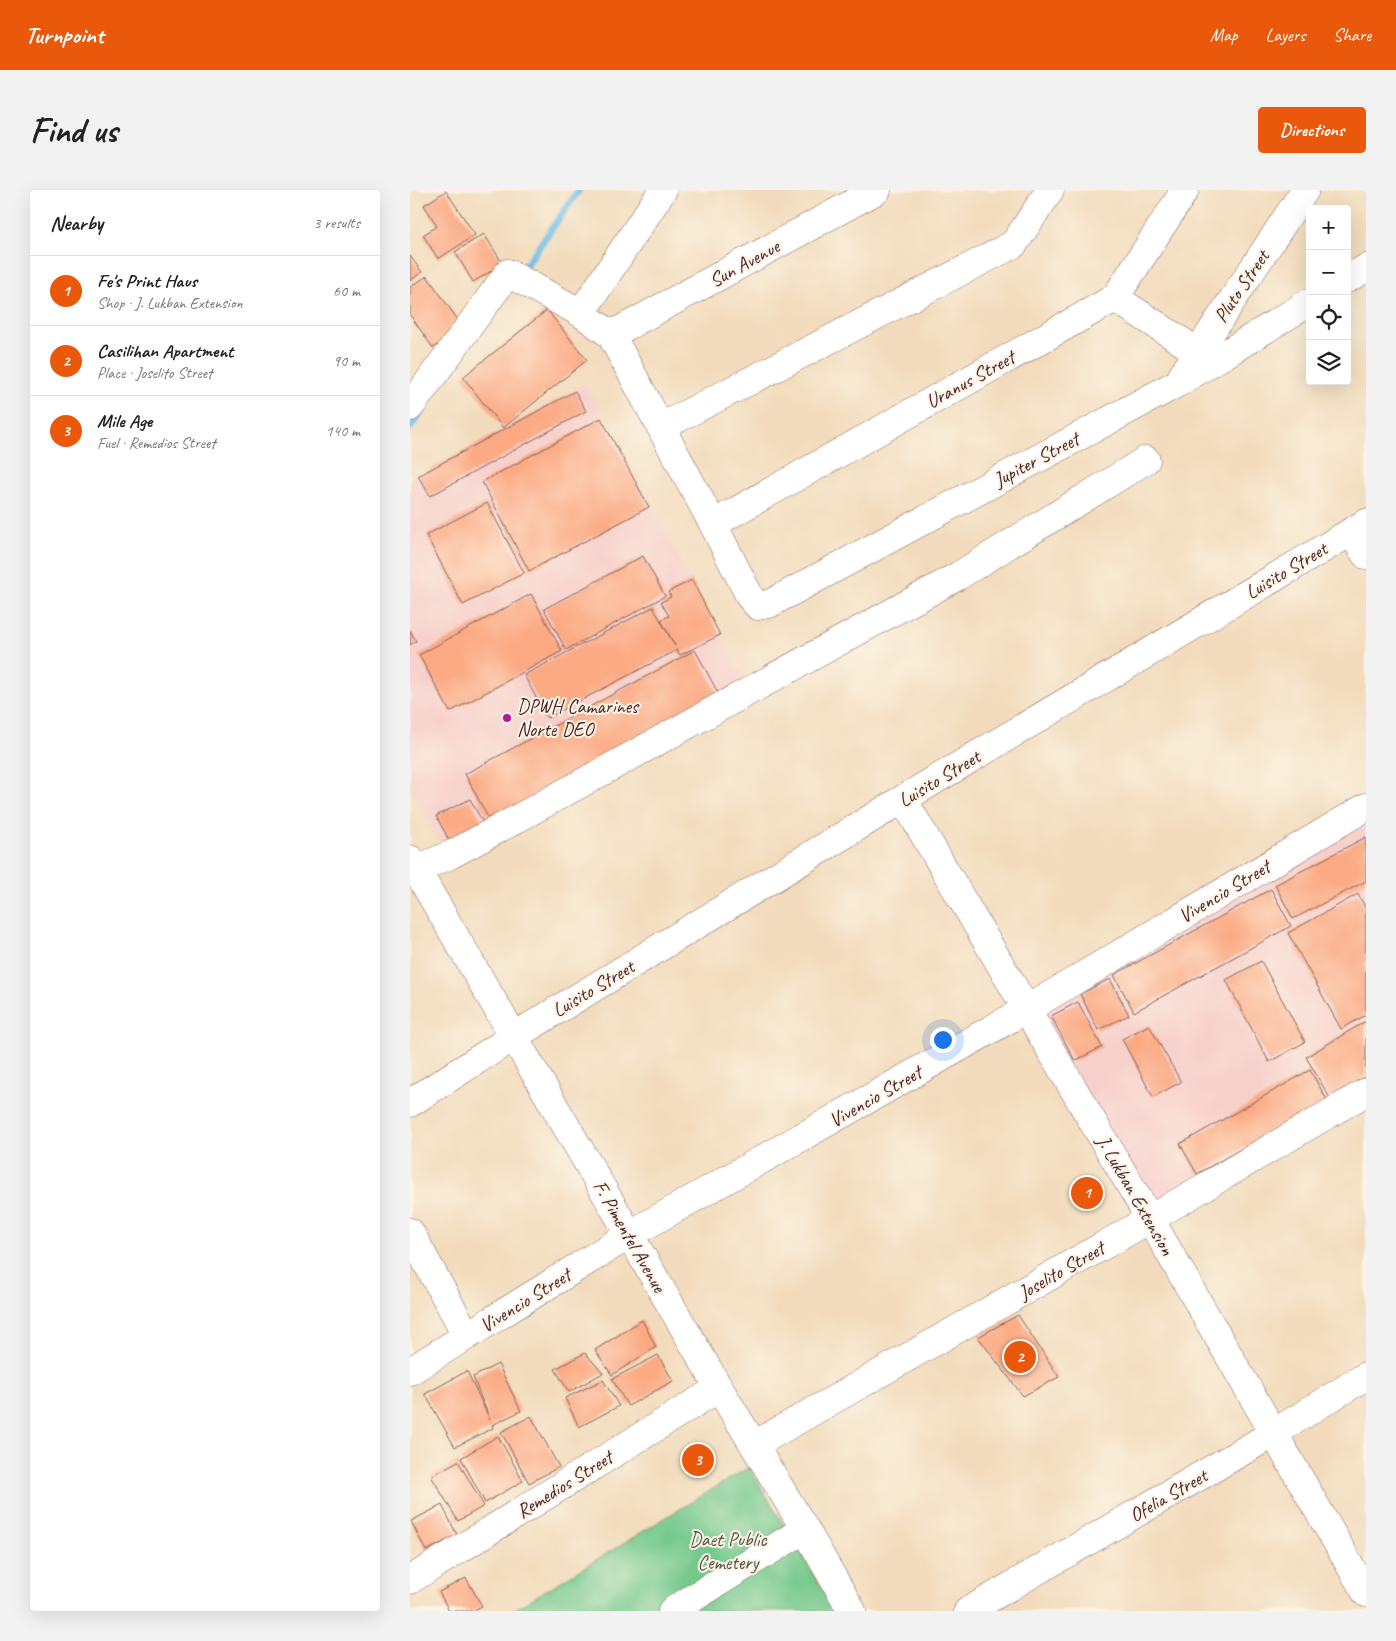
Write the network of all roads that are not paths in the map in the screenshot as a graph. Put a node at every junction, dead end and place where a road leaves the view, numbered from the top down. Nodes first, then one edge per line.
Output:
1 (663, 190) edge
2 (877, 190) edge
3 (1050, 190) edge
4 (1185, 190) edge
5 (1305, 190) edge
6 (1366, 268) edge
7 (1351, 277) edge
8 (1115, 298) junction
9 (1306, 304) edge
10 (581, 313) junction
11 (611, 335) junction
12 (1198, 352) junction
13 (1178, 383) junction
14 (410, 407) edge
15 (661, 427) junction
16 (1146, 460) dead end
17 (713, 524) junction
18 (1359, 527) edge
19 (1366, 555) edge
20 (903, 800) junction
21 (1366, 806) edge
22 (412, 867) edge
23 (1027, 1009) junction
24 (513, 1037) junction
25 (1366, 1092) edge
26 (410, 1103) edge
27 (1150, 1219) junction
28 (410, 1232) edge
29 (629, 1235) junction
30 (467, 1336) junction
31 (410, 1370) edge
32 (1366, 1376) edge
33 (719, 1388) junction
34 (1274, 1433) junction
35 (754, 1445) junction
36 (805, 1529) junction
37 (410, 1580) edge
38 (1364, 1585) edge
39 (672, 1611) edge
40 (852, 1611) edge
41 (968, 1611) edge

1 - 10 street
2 - 11 street, Sun Avenue
3 - 15 street
4 - 8 street, Uranus Street
5 - 12 street, Pluto Street
6 - 7 street
8 - 12 street
8 - 17 street, Uranus Street
9 - 13 street, Jupiter Street
10 - 11 street
10 - 14 street
11 - 15 street
12 - 13 street, Pluto Street
13 - 17 street, Jupiter Street
15 - 17 street
16 - 22 street
18 - 19 street
18 - 20 street, Luisito Street
20 - 23 street, J. Lukban Extension
20 - 24 street, Luisito Street
21 - 23 street, Vivencio Street
22 - 24 street, F. Pimentel Avenue
23 - 27 street, J. Lukban Extension
23 - 29 street, Vivencio Street
24 - 26 street, Luisito Street
24 - 29 street, F. Pimentel Avenue
25 - 27 street, Joselito Street
27 - 34 street, J. Lukban Extension
27 - 35 street, Joselito Street
28 - 30 street
29 - 30 street, Vivencio Street
29 - 33 street, F. Pimentel Avenue
30 - 31 street, Vivencio Street
32 - 34 street, Ofelia Street
33 - 35 street, F. Pimentel Avenue
33 - 37 street, Remedios Street
34 - 38 street, J. Lukban Extension
34 - 41 street, Ofelia Street
35 - 36 street, F. Pimentel Avenue
36 - 39 street
36 - 40 street, F. Pimentel Avenue

